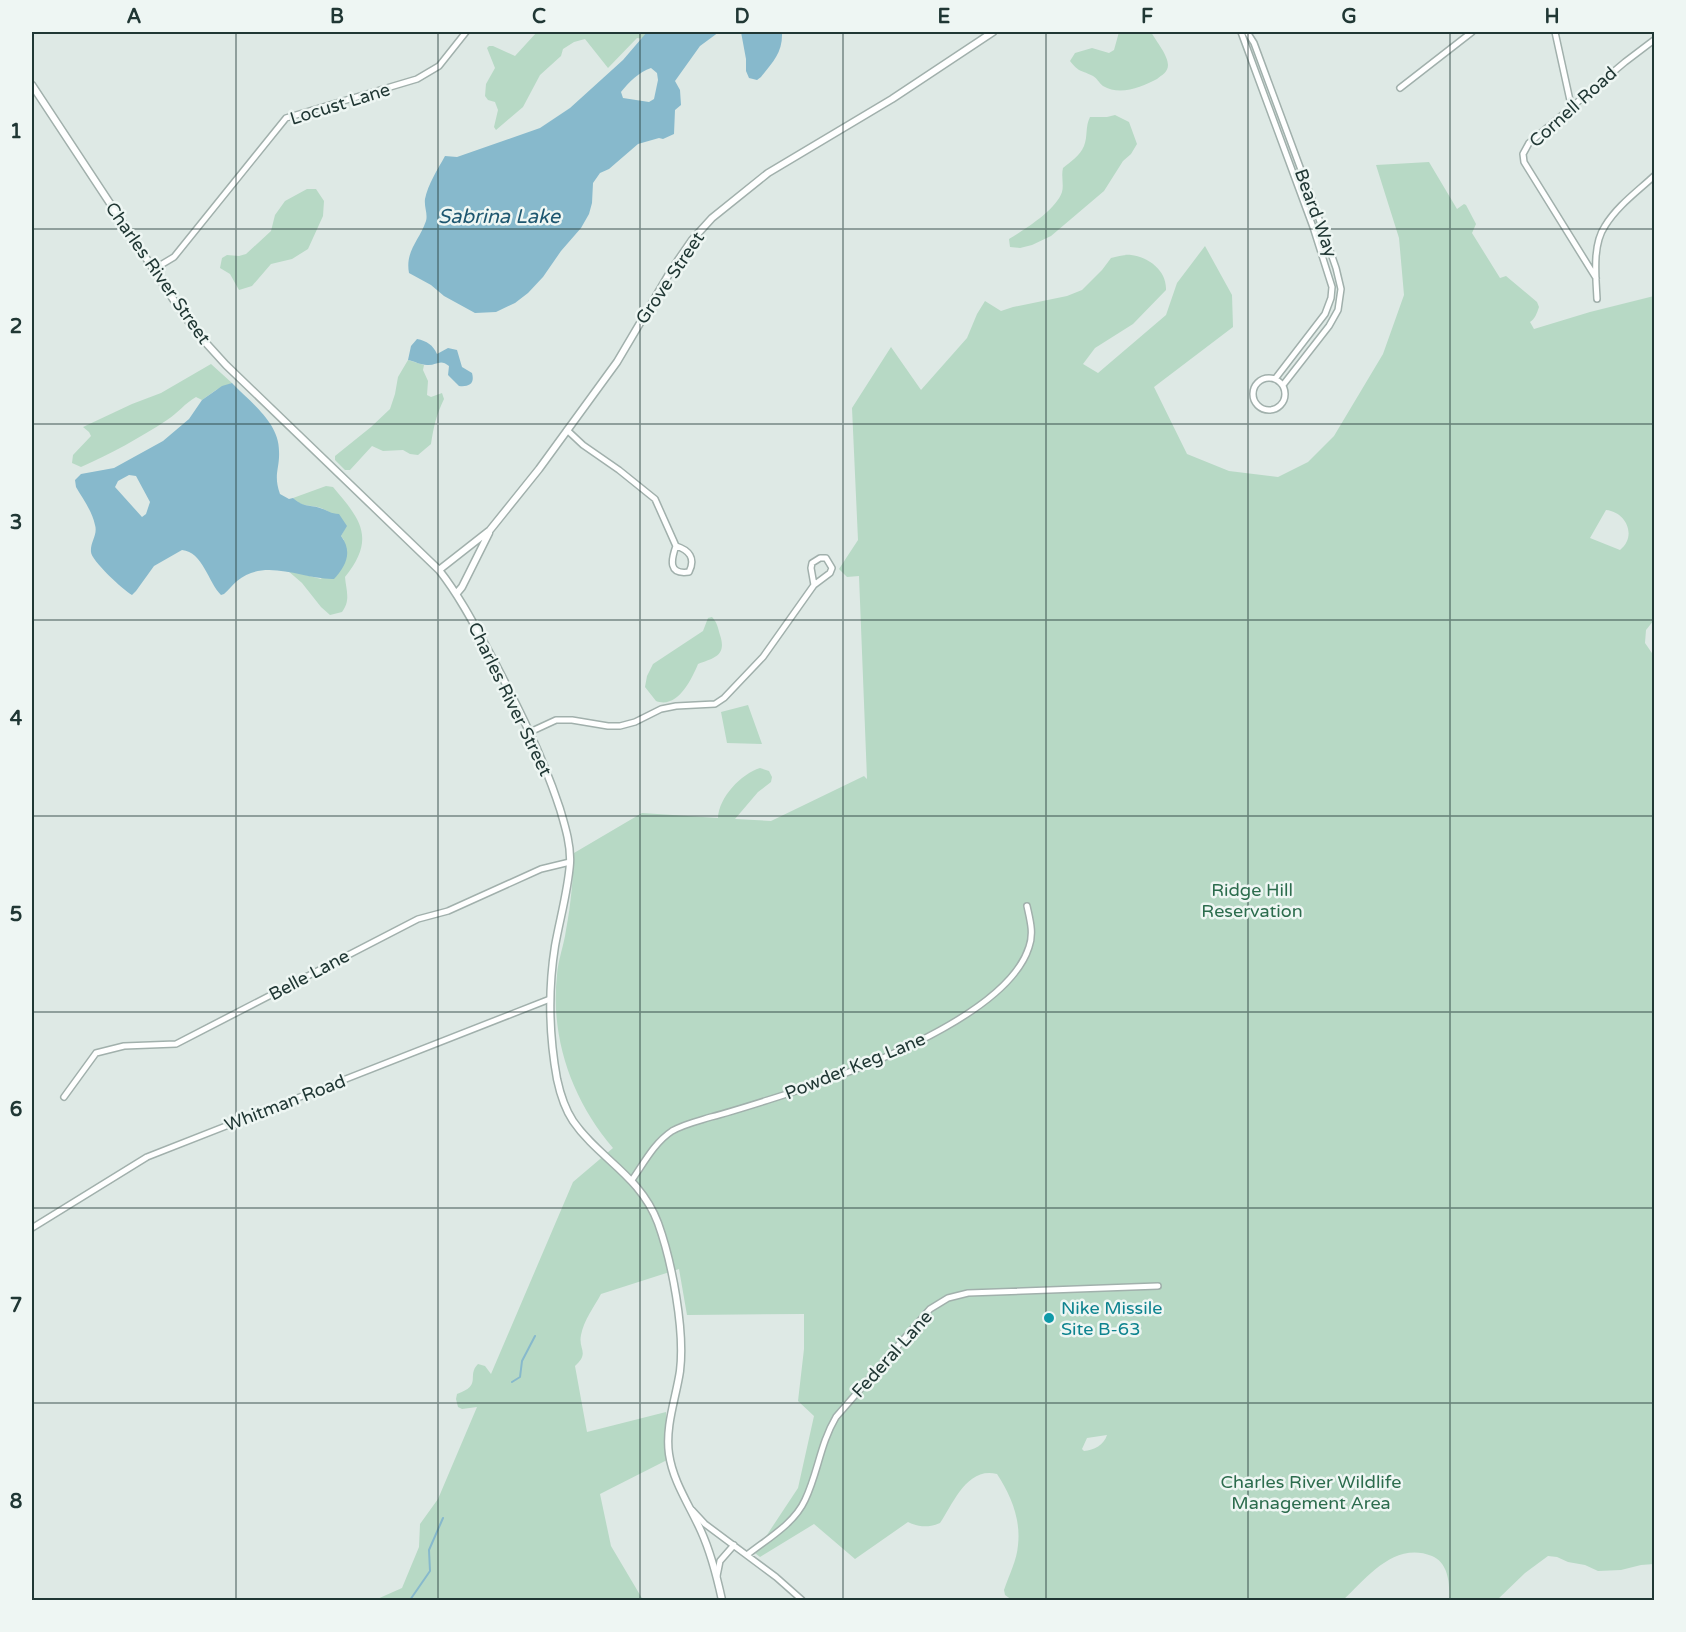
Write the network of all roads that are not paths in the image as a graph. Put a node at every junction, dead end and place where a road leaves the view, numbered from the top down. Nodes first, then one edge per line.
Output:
1 (466, 32) edge
2 (993, 32) edge
3 (1241, 32) edge
4 (1247, 32) edge
5 (1472, 32) edge
6 (1555, 32) edge
7 (1654, 40) edge
8 (32, 85) edge
9 (1400, 88) dead end
10 (1571, 105) junction
11 (1654, 176) edge
12 (152, 268) junction
13 (1596, 278) junction
14 (1597, 299) dead end
15 (1275, 379) junction
16 (1283, 385) junction
17 (567, 430) junction
18 (490, 530) junction
19 (676, 546) junction
20 (439, 570) junction
21 (814, 585) junction
22 (457, 593) junction
23 (530, 732) junction
24 (570, 862) junction
25 (1027, 906) dead end
26 (550, 999) junction
27 (64, 1097) dead end
28 (632, 1180) junction
29 (32, 1228) edge
30 (1158, 1286) dead end
31 (690, 1509) junction
32 (734, 1545) junction
33 (747, 1555) junction
34 (717, 1576) junction
35 (722, 1600) edge
36 (802, 1600) edge

1 - 12 street, Locust Lane
2 - 17 street, Grove Street
3 - 15 street, Beard Way
4 - 16 street, Beard Way
5 - 9 street
6 - 10 street
7 - 10 street, Cornell Road
8 - 12 street, Charles River Street
10 - 13 street, Cornell Road
11 - 13 street
12 - 20 street, Charles River Street
13 - 14 street
15 - 16 street
15 - 16 street, Beard Way
17 - 18 street, Grove Street
17 - 19 street
18 - 20 street, Grove Street
18 - 22 street
19 - 19 street
20 - 22 street, Charles River Street
21 - 21 street
21 - 23 street
22 - 23 street, Charles River Street
23 - 24 street, Charles River Street
24 - 26 street, Charles River Street
24 - 27 street, Belle Lane
25 - 28 street, Powder Keg Lane
26 - 28 street, Charles River Street
26 - 29 street, Whitman Road
28 - 31 street, Charles River Street
30 - 33 street, Federal Lane
31 - 32 street
31 - 34 street, Charles River Street
32 - 33 street
32 - 34 street
33 - 36 street
34 - 35 street, Charles River Street

